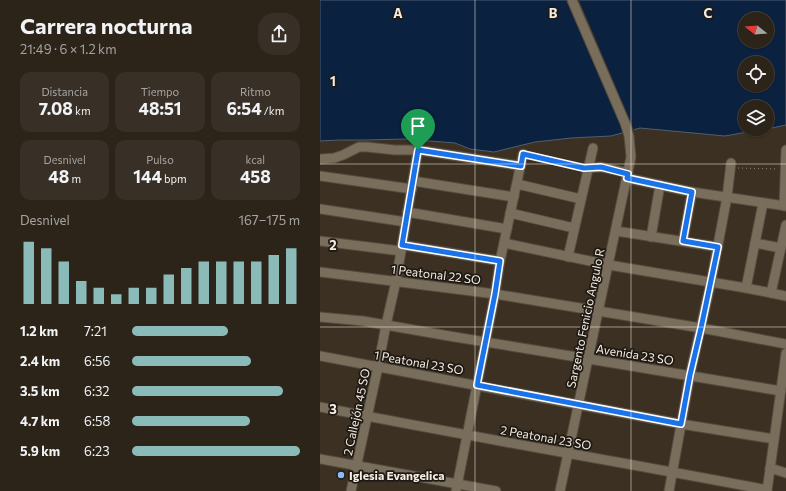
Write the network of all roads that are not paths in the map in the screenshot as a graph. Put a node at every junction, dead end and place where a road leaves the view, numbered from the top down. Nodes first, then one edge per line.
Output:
1 (572, 0) edge
2 (593, 148) dead end
3 (418, 150) junction
4 (786, 150) edge
5 (523, 154) road end
6 (320, 159) edge
7 (731, 165) road end
8 (521, 166) junction
9 (589, 168) junction
10 (786, 169) edge
11 (320, 176) edge
12 (627, 176) junction
13 (517, 184) junction
14 (412, 185) junction
15 (660, 185) junction
16 (692, 192) junction
17 (514, 197) junction
18 (727, 197) junction
19 (581, 199) junction
20 (763, 203) junction
21 (785, 206) edge
22 (320, 208) edge
23 (407, 212) junction
24 (510, 213) junction
25 (406, 222) junction
26 (786, 225) edge
27 (574, 228) junction
28 (507, 229) junction
29 (616, 231) junction
30 (651, 237) junction
31 (320, 241) edge
32 (683, 241) junction
33 (504, 243) junction
34 (755, 243) junction
35 (718, 247) junction
36 (402, 248) junction
37 (781, 248) junction
38 (568, 257) junction
39 (500, 261) junction
40 (609, 265) junction
41 (320, 272) edge
42 (396, 281) junction
43 (711, 282) junction
44 (746, 288) junction
45 (771, 293) junction
46 (495, 294) junction
47 (786, 296) edge
48 (599, 311) junction
49 (320, 316) edge
50 (386, 325) junction
51 (701, 328) junction
52 (486, 342) junction
53 (786, 344) edge
54 (786, 353) edge
55 (320, 356) edge
56 (589, 359) junction
57 (378, 367) junction
58 (690, 375) junction
59 (784, 382) edge
60 (477, 385) junction
61 (781, 391) junction
62 (579, 404) junction
63 (320, 407) edge
64 (367, 417) junction
65 (776, 422) junction
66 (681, 424) junction
67 (786, 426) edge
68 (467, 435) junction
69 (774, 439) junction
70 (568, 453) junction
71 (320, 459) edge
72 (356, 465) junction
73 (770, 468) junction
74 (673, 472) junction
75 (786, 473) edge
76 (457, 487) edge
77 (767, 490) edge
78 (351, 491) edge
79 (496, 491) edge
80 (560, 491) edge
81 (669, 491) edge

1 - 12 street, Sargento Fenicio Angulo R
2 - 9 street
3 - 6 street
3 - 8 street
3 - 14 street, 2 Callejón 45 SO
4 - 10 street
5 - 8 street
7 - 18 street
8 - 13 street
9 - 12 street
9 - 19 street
10 - 21 street
11 - 14 street
12 - 15 street
12 - 29 street, Sargento Fenicio Angulo R
13 - 17 street
13 - 19 street
14 - 17 street
14 - 23 street, 2 Callejón 45 SO
15 - 16 street
15 - 30 street
16 - 18 street
16 - 32 street
17 - 24 street
18 - 20 street
18 - 35 street
19 - 27 street
20 - 21 street
20 - 34 street
22 - 25 street
23 - 25 street, 2 Callejón 45 SO
23 - 28 street
24 - 27 street
24 - 28 street
25 - 36 street, 2 Callejón 45 SO
26 - 37 street
27 - 38 street
28 - 33 street
29 - 30 street
29 - 40 street, Sargento Fenicio Angulo R
30 - 32 street
31 - 36 street
32 - 35 street
33 - 38 street
33 - 39 street
34 - 37 street
34 - 44 street
35 - 43 street
36 - 39 street
36 - 42 street, 2 Callejón 45 SO
37 - 45 street
38 - 40 street
39 - 46 street
40 - 43 street
40 - 48 street, Sargento Fenicio Angulo R
41 - 42 street, 1 Peatonal 22 SO
42 - 46 street, 1 Peatonal 22 SO
42 - 50 street, 2 Callejón 45 SO
43 - 44 street
43 - 51 street
44 - 45 street
45 - 47 street
46 - 48 street, 1 Peatonal 22 SO
46 - 52 street
48 - 51 street, 1 Peatonal 22 SO
48 - 56 street, Sargento Fenicio Angulo R
49 - 50 street, Avenida 23 SO
50 - 52 street, Avenida 23 SO
50 - 57 street, 2 Callejón 45 SO
51 - 53 street, 1 Peatonal 22 SO
51 - 58 street
52 - 56 street, Avenida 23 SO
52 - 60 street
54 - 59 street
55 - 57 street, 1 Peatonal 23 SO
56 - 58 street, Avenida 23 SO
56 - 62 street, Sargento Fenicio Angulo R
57 - 60 street, 1 Peatonal 23 SO
57 - 64 street, 2 Callejón 45 SO
58 - 61 street, Avenida 23 SO
58 - 66 street
59 - 61 street
60 - 62 street, 1 Peatonal 23 SO
60 - 68 street
61 - 65 street
62 - 66 street, 1 Peatonal 23 SO
62 - 70 street, Sargento Fenicio Angulo R
63 - 64 street, 2 Peatonal 23 SO
64 - 68 street, 2 Peatonal 23 SO
64 - 72 street, 2 Callejón 45 SO
65 - 67 street
65 - 69 street
66 - 69 street, 1 Peatonal 23 SO
66 - 74 street
68 - 70 street, 2 Peatonal 23 SO
68 - 76 street
69 - 73 street
70 - 74 street, 2 Peatonal 23 SO
70 - 80 street, Sargento Fenicio Angulo R
71 - 72 street
72 - 76 street
72 - 78 street, 2 Callejón 45 SO
73 - 75 street
73 - 77 street
74 - 77 street, 2 Peatonal 23 SO
74 - 81 street
76 - 79 street

